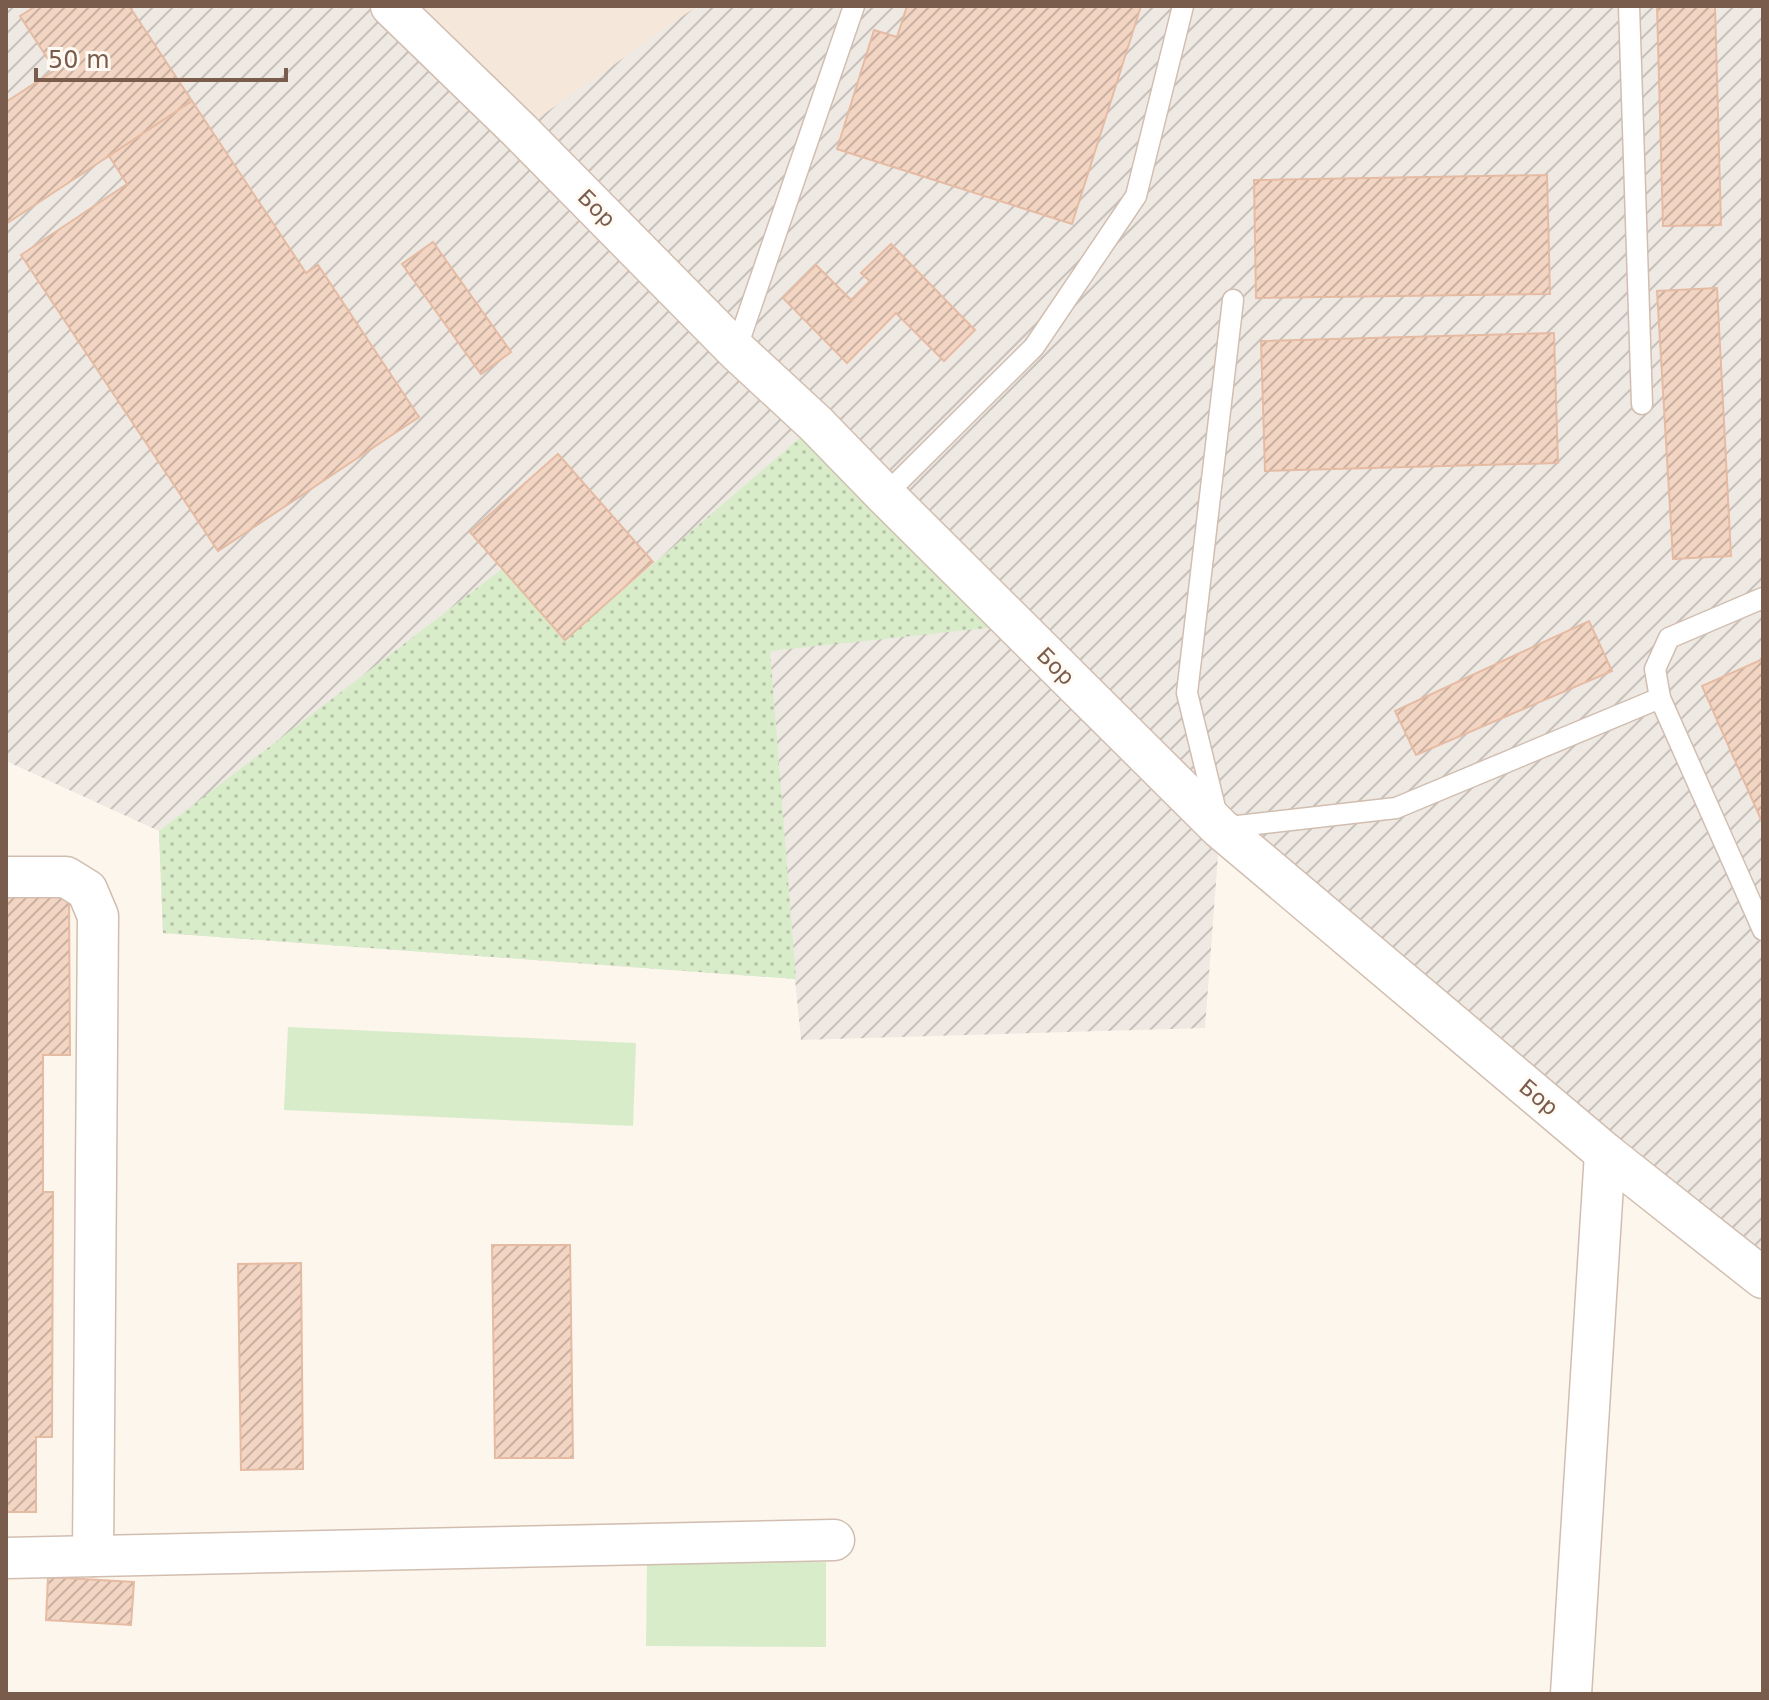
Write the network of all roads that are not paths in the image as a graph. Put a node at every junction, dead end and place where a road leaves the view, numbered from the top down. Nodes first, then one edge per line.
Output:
1 (391, 6) edge
2 (854, 6) edge
3 (1183, 6) edge
4 (1629, 6) edge
5 (1233, 300) dead end
6 (736, 350) junction
7 (1642, 404) dead end
8 (885, 495) junction
9 (1763, 598) edge
10 (1660, 698) junction
11 (1220, 828) junction
12 (6, 877) edge
13 (1763, 930) edge
14 (1605, 1153) junction
15 (1763, 1278) edge
16 (834, 1540) dead end
17 (93, 1556) junction
18 (6, 1558) edge
19 (1571, 1694) edge

1 - 6 street, Бор
2 - 6 lane
3 - 8 lane
4 - 7 lane
5 - 11 lane
6 - 8 street, Бор
8 - 11 street, Бор
9 - 10 lane
10 - 11 lane
10 - 13 lane
11 - 14 street, Бор
12 - 17 street
14 - 15 street, Бор
14 - 19 street
16 - 17 street
17 - 18 street

